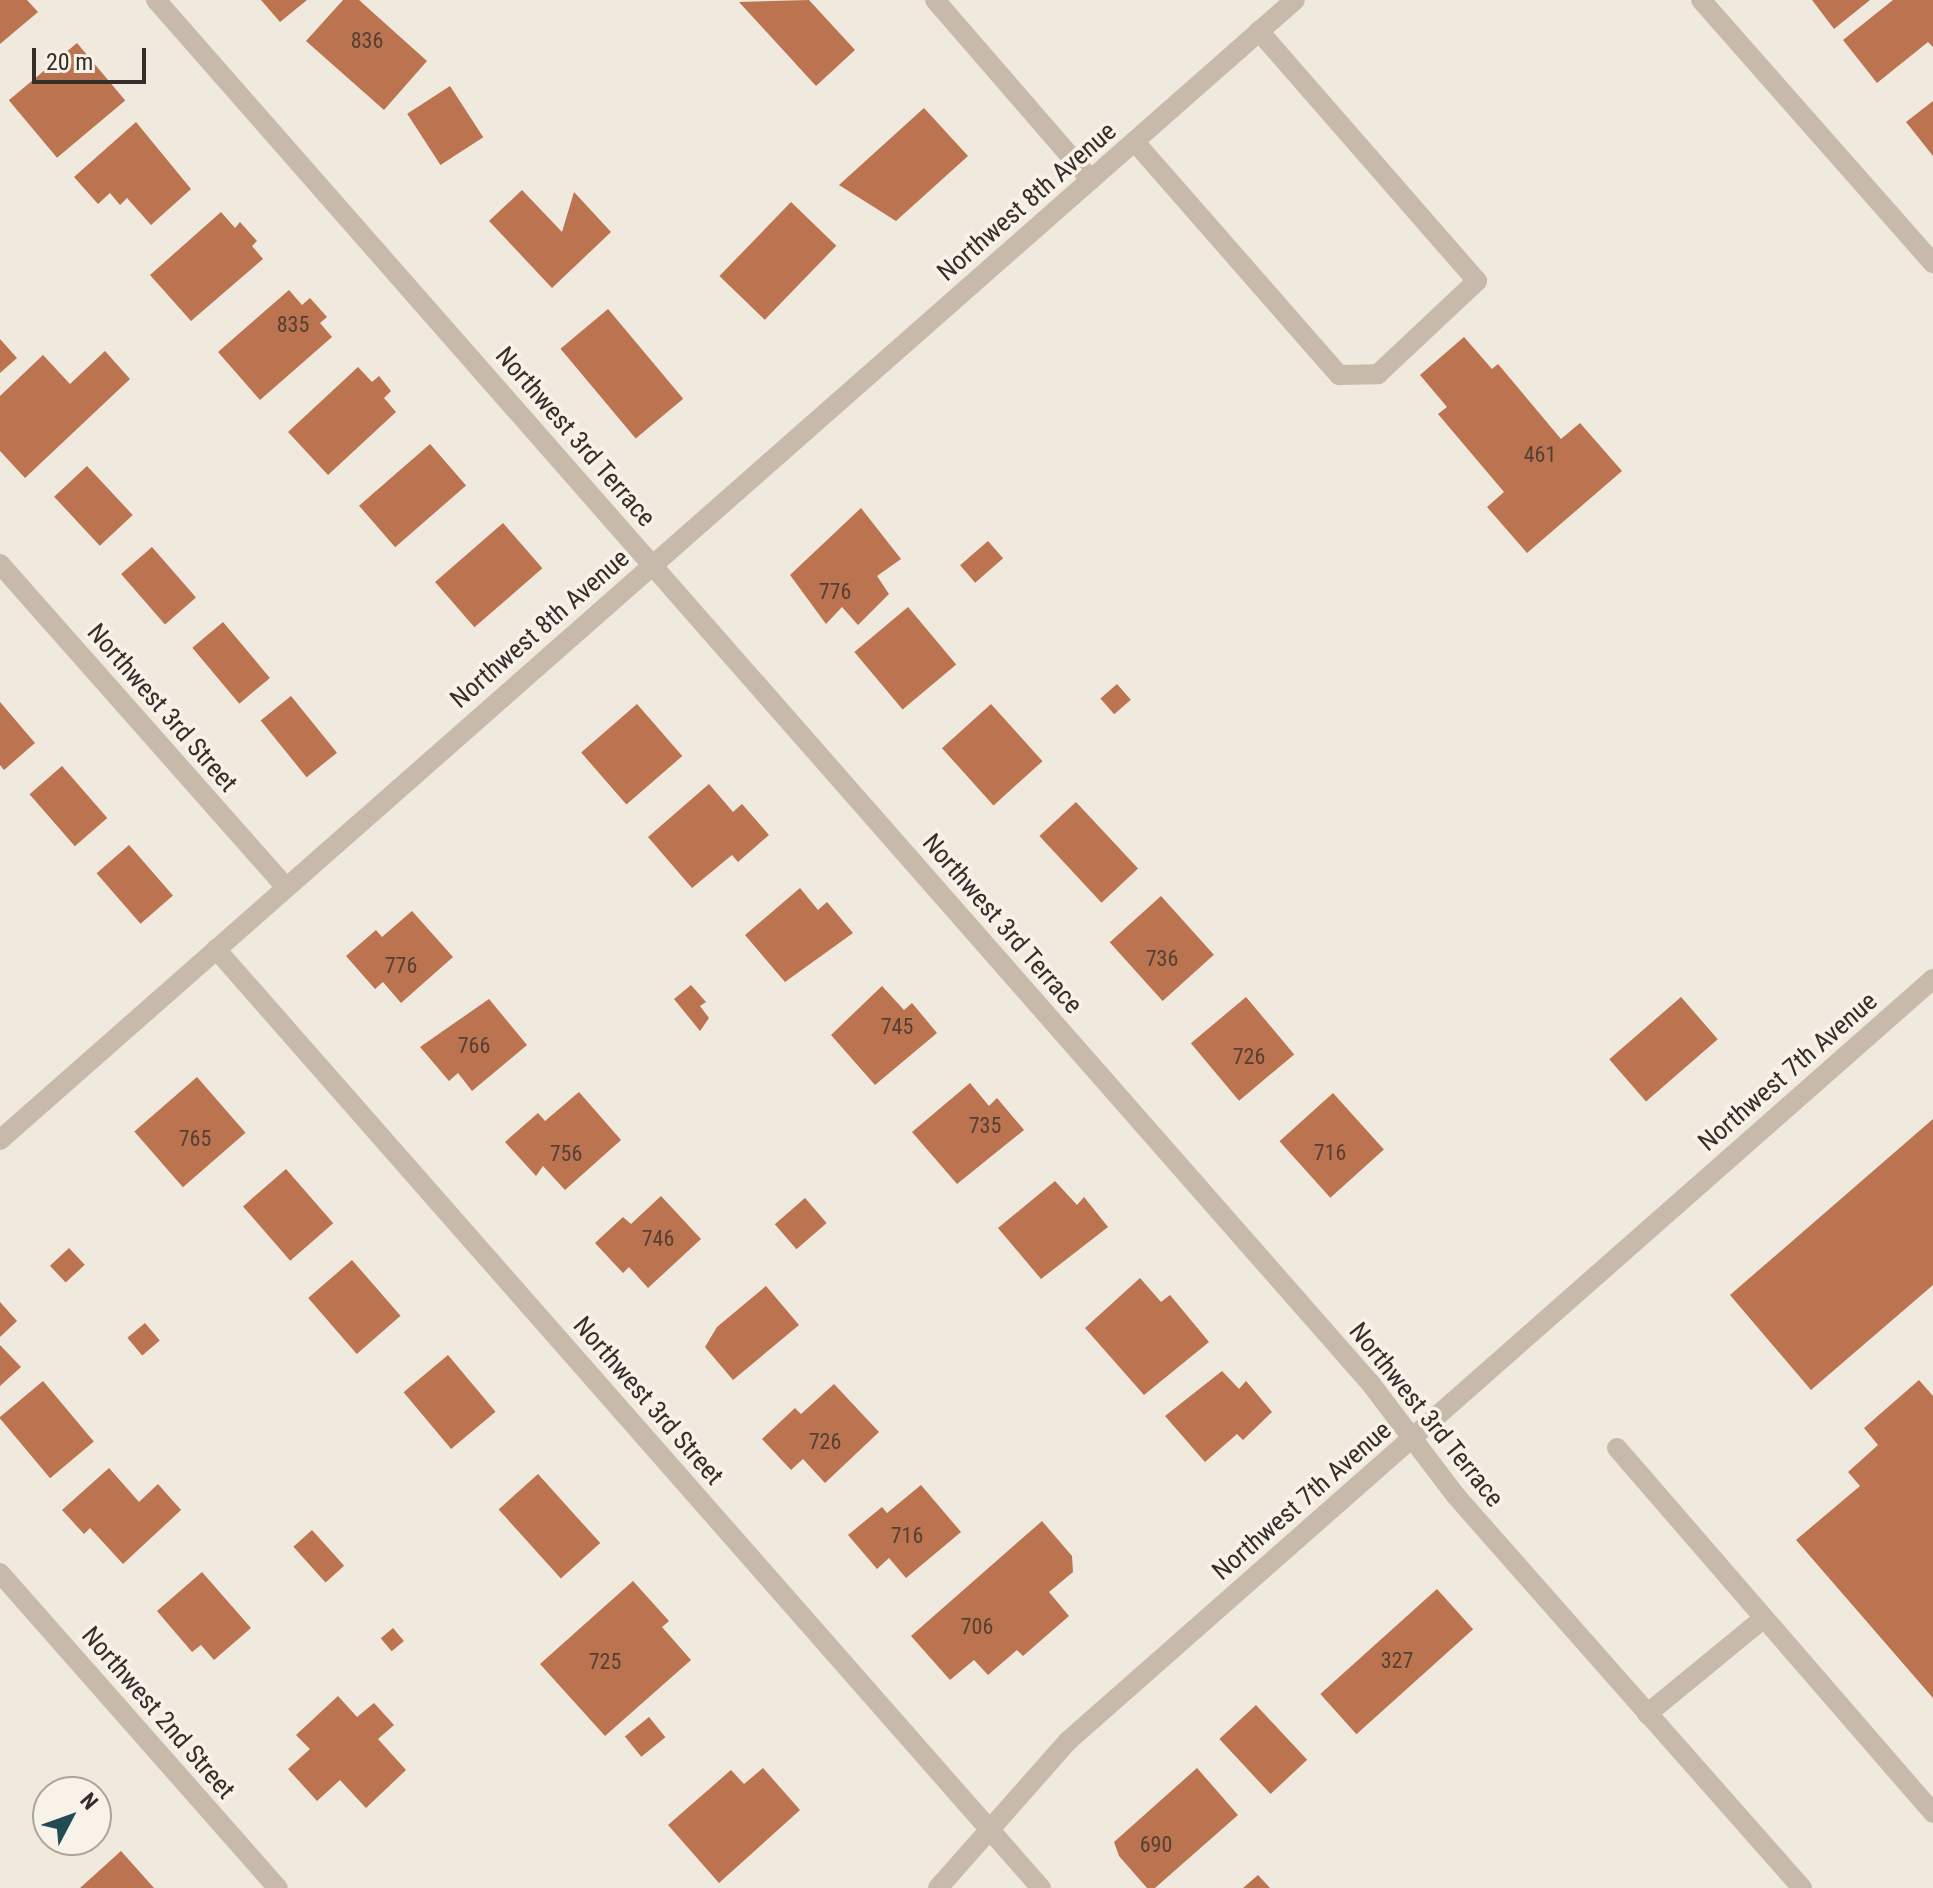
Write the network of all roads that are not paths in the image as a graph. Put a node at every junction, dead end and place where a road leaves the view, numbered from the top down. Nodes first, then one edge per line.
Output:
1 (156, 0) edge
2 (935, 0) edge
3 (1295, 0) edge
4 (1701, 0) edge
5 (1259, 31) junction
6 (1135, 142) junction
7 (1091, 180) junction
8 (1933, 263) edge
9 (0, 564) edge
10 (653, 565) junction
11 (285, 886) junction
12 (216, 949) junction
13 (1933, 979) edge
14 (0, 1140) edge
15 (1411, 1439) junction
16 (1617, 1448) dead end
17 (0, 1573) edge
18 (1764, 1618) junction
19 (1647, 1714) junction
20 (1933, 1813) edge
21 (990, 1829) junction
22 (278, 1888) edge
23 (938, 1888) edge
24 (1041, 1888) edge
25 (1802, 1888) edge

1 - 10 street, Northwest 3rd Terrace
2 - 7 street
3 - 5 street, Northwest 8th Avenue
4 - 8 street
5 - 6 street, Northwest 8th Avenue
5 - 6 street
6 - 7 street, Northwest 8th Avenue
7 - 10 street, Northwest 8th Avenue
9 - 11 street, Northwest 3rd Street
10 - 11 street, Northwest 8th Avenue
10 - 15 street, Northwest 3rd Terrace
11 - 12 street, Northwest 8th Avenue
12 - 14 street, Northwest 8th Avenue
12 - 21 street, Northwest 3rd Street
13 - 15 street, Northwest 7th Avenue
15 - 19 street, Northwest 3rd Terrace
15 - 21 street, Northwest 7th Avenue
16 - 18 street
17 - 22 street, Northwest 2nd Street
18 - 19 street
18 - 20 street
19 - 25 street, Northwest 3rd Terrace
21 - 23 street, Northwest 7th Avenue
21 - 24 street, Northwest 3rd Street

